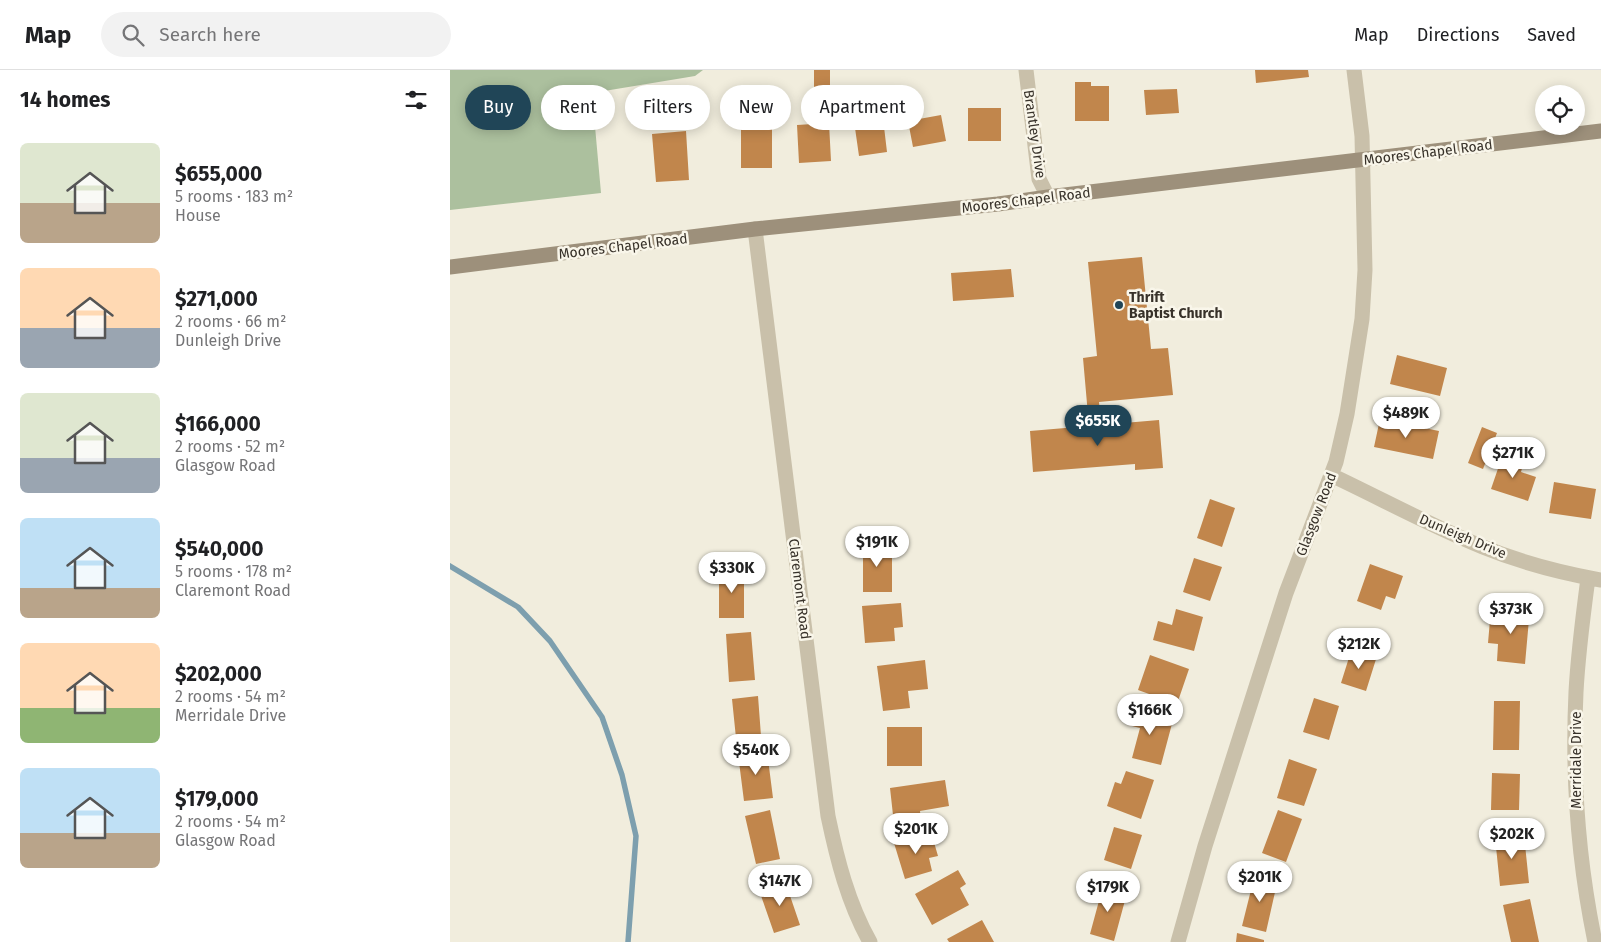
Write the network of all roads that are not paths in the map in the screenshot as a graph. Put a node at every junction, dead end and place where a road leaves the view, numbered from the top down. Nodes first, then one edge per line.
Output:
1 (1026, 70) edge
2 (1354, 70) edge
3 (1601, 131) edge
4 (1363, 160) junction
5 (1048, 197) junction
6 (755, 229) junction
7 (450, 267) edge
8 (1331, 475) junction
9 (1594, 579) edge
10 (869, 941) edge
11 (1178, 942) edge
12 (1596, 942) edge

1 - 5 street, Brantley Drive
2 - 4 street, Glasgow Road
3 - 4 main road, Moores Chapel Road
4 - 5 main road, Moores Chapel Road
4 - 8 street, Glasgow Road
5 - 6 main road, Moores Chapel Road
6 - 7 main road, Moores Chapel Road
6 - 10 street, Claremont Road
8 - 9 street, Dunleigh Drive
8 - 11 street, Glasgow Road
9 - 12 street, Merridale Drive

